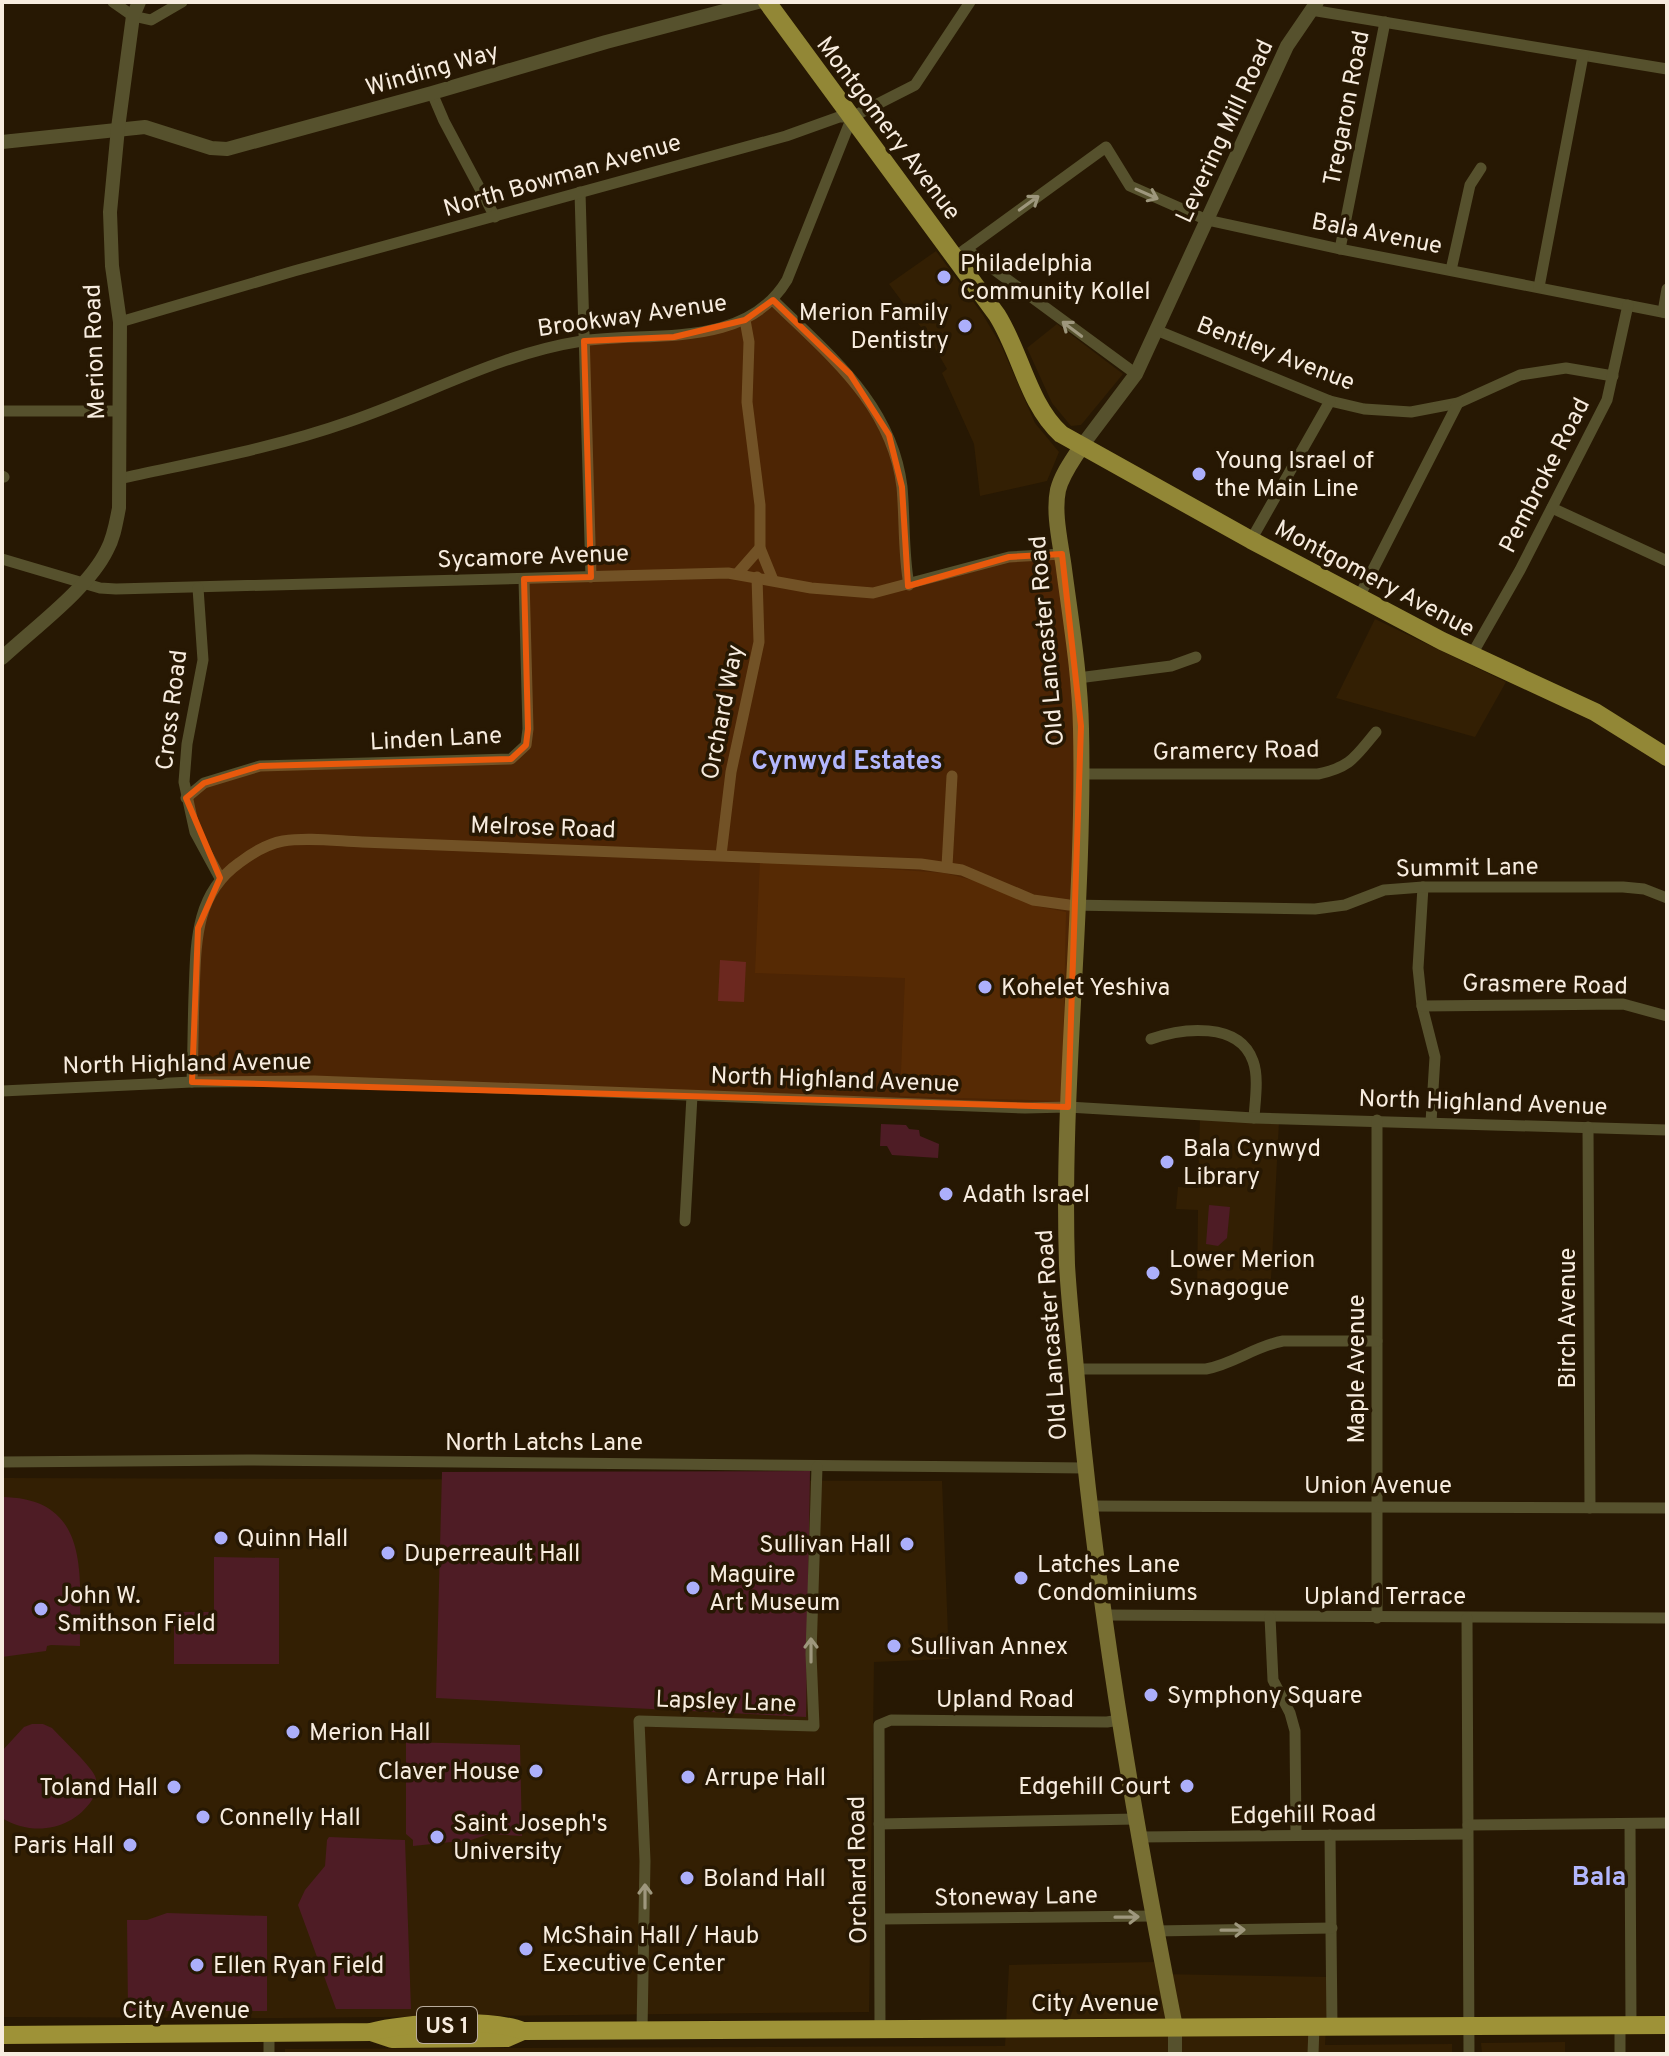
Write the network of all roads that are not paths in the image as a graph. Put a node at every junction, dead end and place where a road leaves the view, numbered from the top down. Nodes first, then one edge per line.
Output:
1 (113, 2) edge
2 (182, 2) edge
3 (758, 2) edge
4 (767, 2) edge
5 (970, 2) edge
6 (1314, 6) edge
7 (136, 9) edge
8 (1385, 22) junction
9 (1583, 56) junction
10 (1667, 69) edge
11 (432, 93) junction
12 (852, 117) junction
13 (118, 128) junction
14 (2, 142) edge
15 (1481, 168) dead end
16 (580, 192) junction
17 (495, 217) junction
18 (1207, 220) junction
19 (1340, 249) junction
20 (961, 253) junction
21 (1451, 270) junction
22 (1539, 287) junction
23 (1667, 289) edge
24 (773, 300) junction
25 (1628, 305) junction
26 (1665, 312) edge
27 (745, 320) junction
28 (120, 322) junction
29 (1156, 330) junction
30 (584, 341) junction
31 (1136, 374) junction
32 (1613, 376) junction
33 (1330, 401) junction
34 (1458, 403) junction
35 (2, 411) edge
36 (119, 411) junction
37 (1081, 447) junction
38 (119, 479) junction
39 (1552, 508) junction
40 (1251, 540) junction
41 (760, 548) junction
42 (1062, 554) junction
43 (2, 559) edge
44 (1667, 561) edge
45 (100, 562) junction
46 (738, 573) junction
47 (591, 577) junction
48 (757, 577) junction
49 (524, 579) junction
50 (773, 580) junction
51 (84, 582) junction
52 (909, 585) junction
53 (198, 588) junction
54 (116, 589) junction
55 (1359, 597) junction
56 (1471, 656) junction
57 (1196, 657) dead end
58 (2, 658) edge
59 (1078, 678) junction
60 (1376, 732) dead end
61 (1667, 757) edge
62 (185, 773) junction
63 (1081, 774) junction
64 (952, 776) dead end
65 (204, 783) junction
66 (186, 798) junction
67 (721, 855) junction
68 (947, 866) junction
69 (220, 878) junction
70 (1423, 887) junction
71 (1667, 898) edge
72 (1077, 904) junction
73 (1422, 1006) junction
74 (1667, 1016) edge
75 (1151, 1039) dead end
76 (192, 1082) junction
77 (2, 1091) edge
78 (692, 1096) junction
79 (1068, 1107) junction
80 (1254, 1118) junction
81 (1377, 1120) junction
82 (1431, 1122) junction
83 (1588, 1127) junction
84 (1667, 1130) edge
85 (685, 1221) dead end
86 (1377, 1341) junction
87 (1076, 1369) junction
88 (2, 1462) edge
89 (817, 1467) junction
90 (1085, 1468) junction
91 (1089, 1506) junction
92 (1379, 1507) junction
93 (1590, 1508) junction
94 (1667, 1508) edge
95 (1103, 1615) junction
96 (1270, 1617) junction
97 (1377, 1618) junction
98 (1467, 1618) junction
99 (1667, 1618) edge
100 (891, 1720) joint
101 (1119, 1720) junction
102 (1137, 1819) junction
103 (1667, 1823) edge
104 (879, 1824) junction
105 (1630, 1824) junction
106 (1468, 1830) junction
107 (1296, 1835) junction
108 (1330, 1835) junction
109 (1139, 1837) junction
110 (881, 1919) junction
111 (1154, 1924) junction
112 (1332, 1928) junction
113 (1626, 2025) junction
114 (1667, 2025) edge
115 (1468, 2026) junction
116 (1175, 2027) junction
117 (1323, 2027) junction
118 (880, 2029) junction
119 (642, 2030) junction
120 (269, 2033) junction
121 (2, 2035) edge
122 (269, 2054) edge
123 (1175, 2054) edge
124 (1313, 2054) edge
125 (1469, 2054) edge
126 (1620, 2054) edge

1 - 7 street
2 - 7 street
3 - 11 street, Winding Way
4 - 12 main road, Montgomery Avenue
5 - 12 street, North Bowman Avenue
6 - 8 street
6 - 18 street, Levering Mill Road
7 - 13 street, Merion Road
8 - 9 street
8 - 19 street, Tregaron Road
9 - 10 street
9 - 22 street
11 - 13 street, Winding Way
11 - 17 street
12 - 16 street, North Bowman Avenue
12 - 20 main road, Montgomery Avenue
12 - 24 street, Brookway Avenue
13 - 14 street
13 - 28 street, Merion Road
15 - 21 street
16 - 17 street, North Bowman Avenue
16 - 30 street
17 - 28 street, North Bowman Avenue
18 - 19 street, Bala Avenue
20 -> 18 street, Bala Avenue
18 - 29 street, Levering Mill Road
19 - 21 street, Bala Avenue
31 -> 20 street
20 - 37 main road, Montgomery Avenue
21 - 22 street, Bala Avenue
22 - 25 street, Bala Avenue
23 - 26 street
24 - 27 street, Brookway Avenue
24 - 52 street
25 - 26 street, Bala Avenue
25 - 32 street, Pembroke Road
27 - 30 street, Brookway Avenue
27 - 41 street
28 - 36 street, Merion Road
29 - 31 street, Levering Mill Road
29 - 33 street, Bentley Avenue
30 - 38 street, Brookway Avenue
30 - 47 street
31 - 37 street, Levering Mill Road
32 - 34 street, Bentley Avenue
32 - 39 street, Pembroke Road
33 - 34 street, Bentley Avenue
33 - 40 street
34 - 55 street
35 - 36 street
36 - 38 street, Merion Road
37 - 40 main road, Montgomery Avenue
37 - 42 main road, Old Lancaster Road
38 - 45 street, Merion Road
39 - 44 street
39 - 56 street, Pembroke Road
40 - 55 main road, Montgomery Avenue
41 - 46 street
41 - 50 street
42 - 52 street, Sycamore Avenue
42 - 59 main road, Old Lancaster Road
43 - 51 street, Sycamore Avenue
45 - 51 street, Merion Road
45 - 54 street
46 - 47 street, Sycamore Avenue
46 - 48 street, Sycamore Avenue
47 - 49 street, Sycamore Avenue
48 - 50 street, Sycamore Avenue
48 - 67 street, Orchard Way
49 - 53 street, Sycamore Avenue
49 - 65 street, Linden Lane
50 - 52 street, Sycamore Avenue
51 - 54 street, Sycamore Avenue
51 - 58 street, Merion Road
53 - 54 street, Sycamore Avenue
53 - 62 street, Cross Road
55 - 56 main road, Montgomery Avenue
56 - 61 main road, Montgomery Avenue
57 - 59 street
59 - 63 main road, Old Lancaster Road
60 - 63 street, Gramercy Road
62 - 65 street
62 - 66 street, Cross Road
63 - 72 main road, Old Lancaster Road
64 - 68 street
65 - 66 street, Linden Lane
66 - 69 street, Cross Road
67 - 68 street, Melrose Road
67 - 69 street, Melrose Road
68 - 72 street, Melrose Road
69 - 76 street, Melrose Road
70 - 71 street, Summit Lane
70 - 72 street, Summit Lane
70 - 73 street
72 - 79 main road, Old Lancaster Road
73 - 74 street, Grasmere Road
73 - 82 street
75 - 80 street
76 - 77 street, North Highland Avenue
76 - 78 street, North Highland Avenue
78 - 79 street, North Highland Avenue
78 - 85 street
79 - 80 street, North Highland Avenue
79 - 87 main road, Old Lancaster Road
80 - 81 street, North Highland Avenue
81 - 82 street, North Highland Avenue
81 - 86 street, Maple Avenue
82 - 83 street, North Highland Avenue
83 - 84 street, North Highland Avenue
83 - 93 street, Birch Avenue
86 - 87 street
86 - 92 street, Maple Avenue
87 - 90 main road, Old Lancaster Road
88 - 89 street, North Latchs Lane
89 - 90 street, North Latchs Lane
119 -> 89 street, Lapsley Lane
90 - 91 main road, Old Lancaster Road
91 - 92 street, Union Avenue
91 - 95 main road, Old Lancaster Road
92 - 93 street, Union Avenue
92 - 97 street, Maple Avenue
93 - 94 street, Union Avenue
95 - 96 street, Upland Terrace
95 - 101 main road, Old Lancaster Road
96 - 97 street, Upland Terrace
96 - 107 street
97 - 98 street, Upland Terrace
98 - 99 street, Upland Terrace
98 - 106 street
100 - 101 street, Upland Road
100 - 104 street, Orchard Road
101 - 102 main road, Old Lancaster Road
102 - 104 street
102 - 109 main road, Old Lancaster Road
103 - 105 street, Edgehill Road
104 - 110 street, Orchard Road
105 - 106 street, Edgehill Road
105 - 113 street
106 - 108 street, Edgehill Road
106 - 115 street
107 - 108 street, Edgehill Road
107 - 109 street, Edgehill Road
108 - 112 street
109 - 111 main road, Old Lancaster Road
110 -> 111 street, Stoneway Lane
110 - 118 street, Orchard Road
111 -> 112 street, Stoneway Lane
111 - 116 main road, Old Lancaster Road
112 - 117 street
113 - 114 highway, City Avenue / US 1
113 - 115 highway, City Avenue / US 1
113 - 126 street
115 - 117 highway, City Avenue / US 1
115 - 125 street
116 - 117 highway, City Avenue / US 1
116 - 118 highway, City Avenue / US 1
116 - 123 street
117 - 124 street
118 - 119 highway, City Avenue / US 1
119 - 120 highway, City Avenue / US 1
120 - 121 highway, City Avenue / US 1
120 - 122 street

